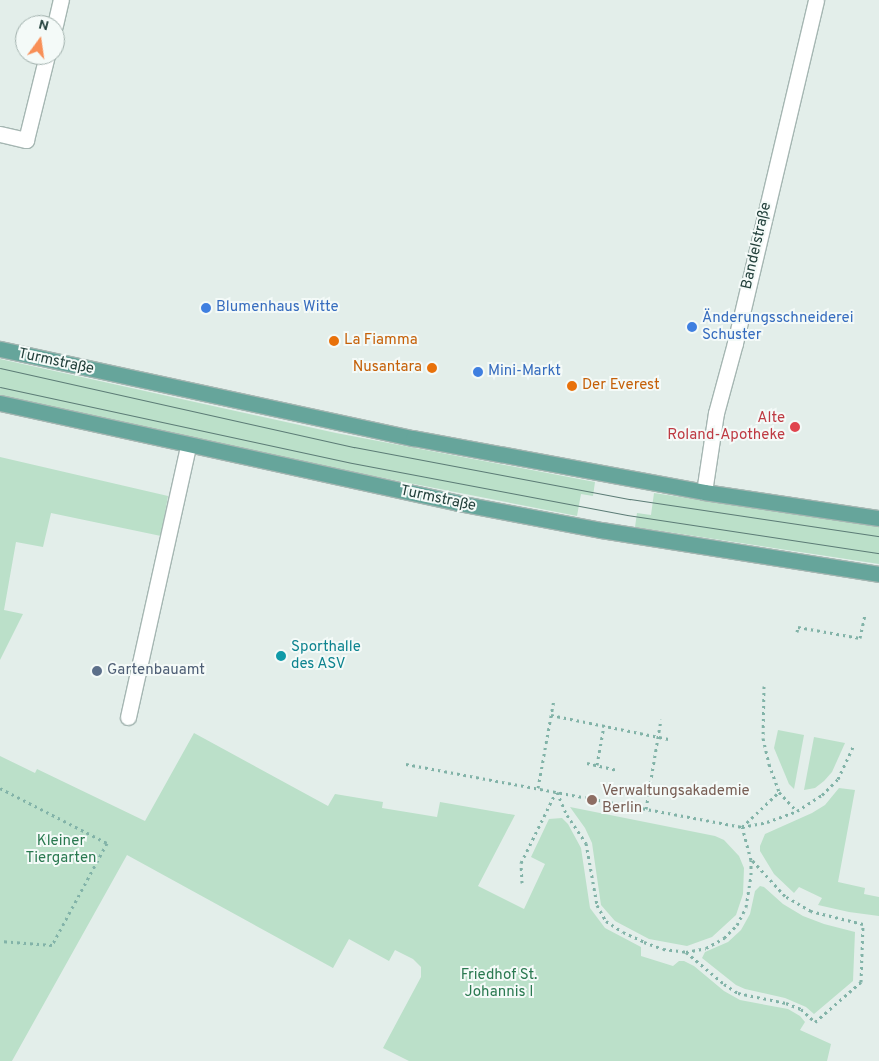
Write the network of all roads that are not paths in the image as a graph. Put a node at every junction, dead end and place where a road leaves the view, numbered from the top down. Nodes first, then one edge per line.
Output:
1 (61, 0) edge
2 (816, 0) edge
3 (57, 15) edge
4 (45, 65) edge
5 (0, 134) edge
6 (0, 349) edge
7 (0, 403) edge
8 (188, 446) junction
9 (704, 492) junction
10 (879, 518) edge
11 (879, 574) edge
12 (128, 717) dead end

1 - 3 street
2 - 9 street, Bandelstraße
4 - 5 street
6 - 9 main road, Turmstraße
7 - 8 main road, Turmstraße
8 - 11 main road, Turmstraße
8 - 12 street
9 - 10 main road, Turmstraße

